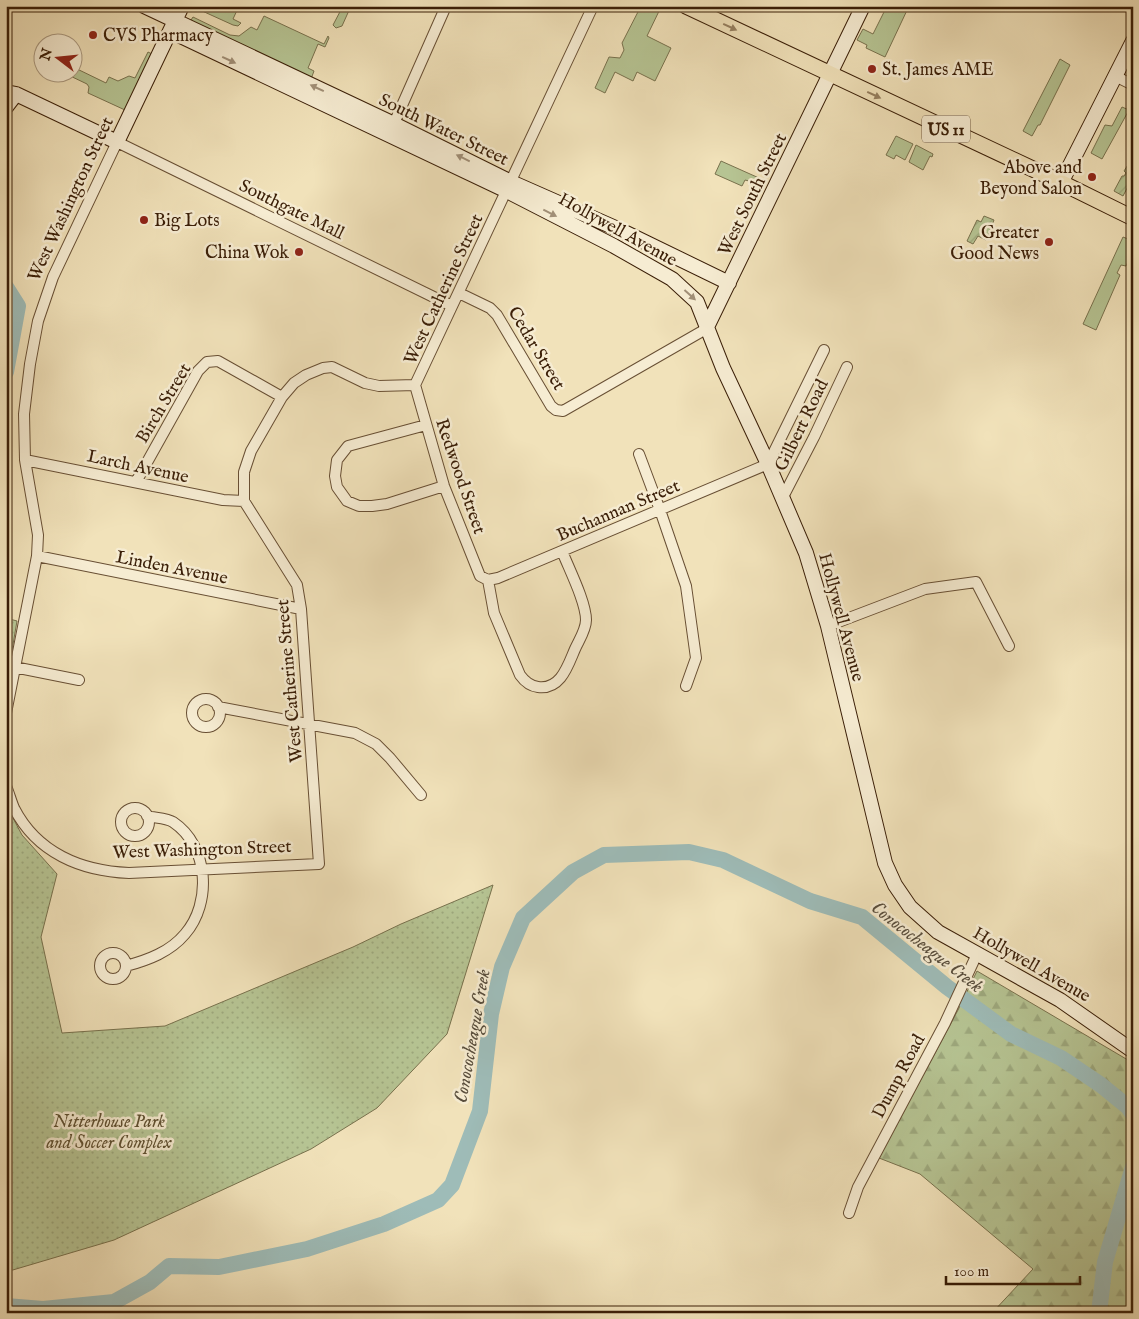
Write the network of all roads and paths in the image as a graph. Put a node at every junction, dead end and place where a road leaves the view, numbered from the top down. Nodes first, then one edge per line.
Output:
1 (144, 6) edge
2 (182, 6) edge
3 (446, 6) edge
4 (593, 6) edge
5 (686, 6) edge
6 (863, 6) edge
7 (172, 26) junction
8 (1133, 40) edge
9 (830, 74) junction
10 (1114, 76) junction
11 (1133, 85) edge
12 (11, 93) edge
13 (6, 107) edge
14 (391, 130) junction
15 (117, 142) junction
16 (1061, 182) junction
17 (509, 187) junction
18 (1133, 218) edge
19 (729, 283) junction
20 (459, 293) junction
21 (452, 306) junction
22 (706, 329) junction
23 (824, 350) dead end
24 (847, 367) dead end
25 (415, 385) junction
26 (282, 397) junction
27 (426, 425) junction
28 (639, 454) dead end
29 (25, 460) junction
30 (768, 464) junction
31 (136, 482) junction
32 (444, 486) junction
33 (783, 497) junction
34 (244, 501) junction
35 (660, 510) junction
36 (562, 551) junction
37 (37, 556) junction
38 (484, 578) junction
39 (301, 609) junction
40 (828, 626) junction
41 (1009, 646) dead end
42 (14, 667) junction
43 (79, 680) dead end
44 (686, 686) dead end
45 (218, 707) dead end
46 (6, 713) edge
47 (309, 724) junction
48 (6, 786) edge
49 (421, 795) dead end
50 (147, 816) dead end
51 (319, 864) joint
52 (203, 868) junction
53 (977, 954) junction
54 (126, 966) dead end
55 (1133, 1051) edge
56 (849, 1213) dead end

1 - 7 street, South Water Street
2 - 7 street, West Washington Street
3 - 14 street
4 - 17 street, West Catherine Street
5 -> 9 main road, US 11
6 - 9 street, West South Street
7 - 14 street, South Water Street
7 - 15 street, West Washington Street
8 - 10 street
9 -> 16 main road, US 11
9 - 19 street, West South Street
10 - 11 street
10 - 16 street
12 - 13 street
12 - 15 street
14 - 17 street, South Water Street
15 - 21 street, Southgate Mall
15 - 29 street, West Washington Street
16 - 18 main road, US 11
17 - 19 street, South Water Street
17 - 20 street, West Catherine Street
17 -> 22 street, Hollywell Avenue
19 - 22 street, West South Street
20 - 21 street, West Catherine Street
20 - 22 street, Cedar Street
21 - 25 street, West Catherine Street
22 - 30 street, Hollywell Avenue
23 - 30 street
24 - 33 street, Gilbert Road
25 - 26 street, West Catherine Street
25 - 27 street, Redwood Street
26 - 31 street, Birch Street
26 - 34 street, West Catherine Street
27 - 32 street, Redwood Street
27 - 32 street
28 - 35 street
29 - 31 street, Larch Avenue
29 - 37 street, West Washington Street
30 - 33 street, Hollywell Avenue
30 - 35 street, Buchannan Street
31 - 34 street, Larch Avenue
32 - 38 street, Redwood Street
33 - 40 street, Hollywell Avenue
34 - 39 street, West Catherine Street
35 - 36 street, Buchannan Street
35 - 44 street
36 - 38 street, Buchannan Street
36 - 38 street, Redwood Street
37 - 39 street, Linden Avenue
37 - 42 street, West Washington Street
39 - 47 street, West Catherine Street
40 - 41 street
40 - 53 street, Hollywell Avenue
42 - 43 street
42 - 46 street, West Washington Street
45 - 47 street
47 - 49 street
47 - 51 street, West Catherine Street
48 - 52 street, West Washington Street
50 - 52 street
51 - 52 street, West Washington Street
52 - 54 street
53 - 55 street, Hollywell Avenue
53 - 56 street, Dump Road

